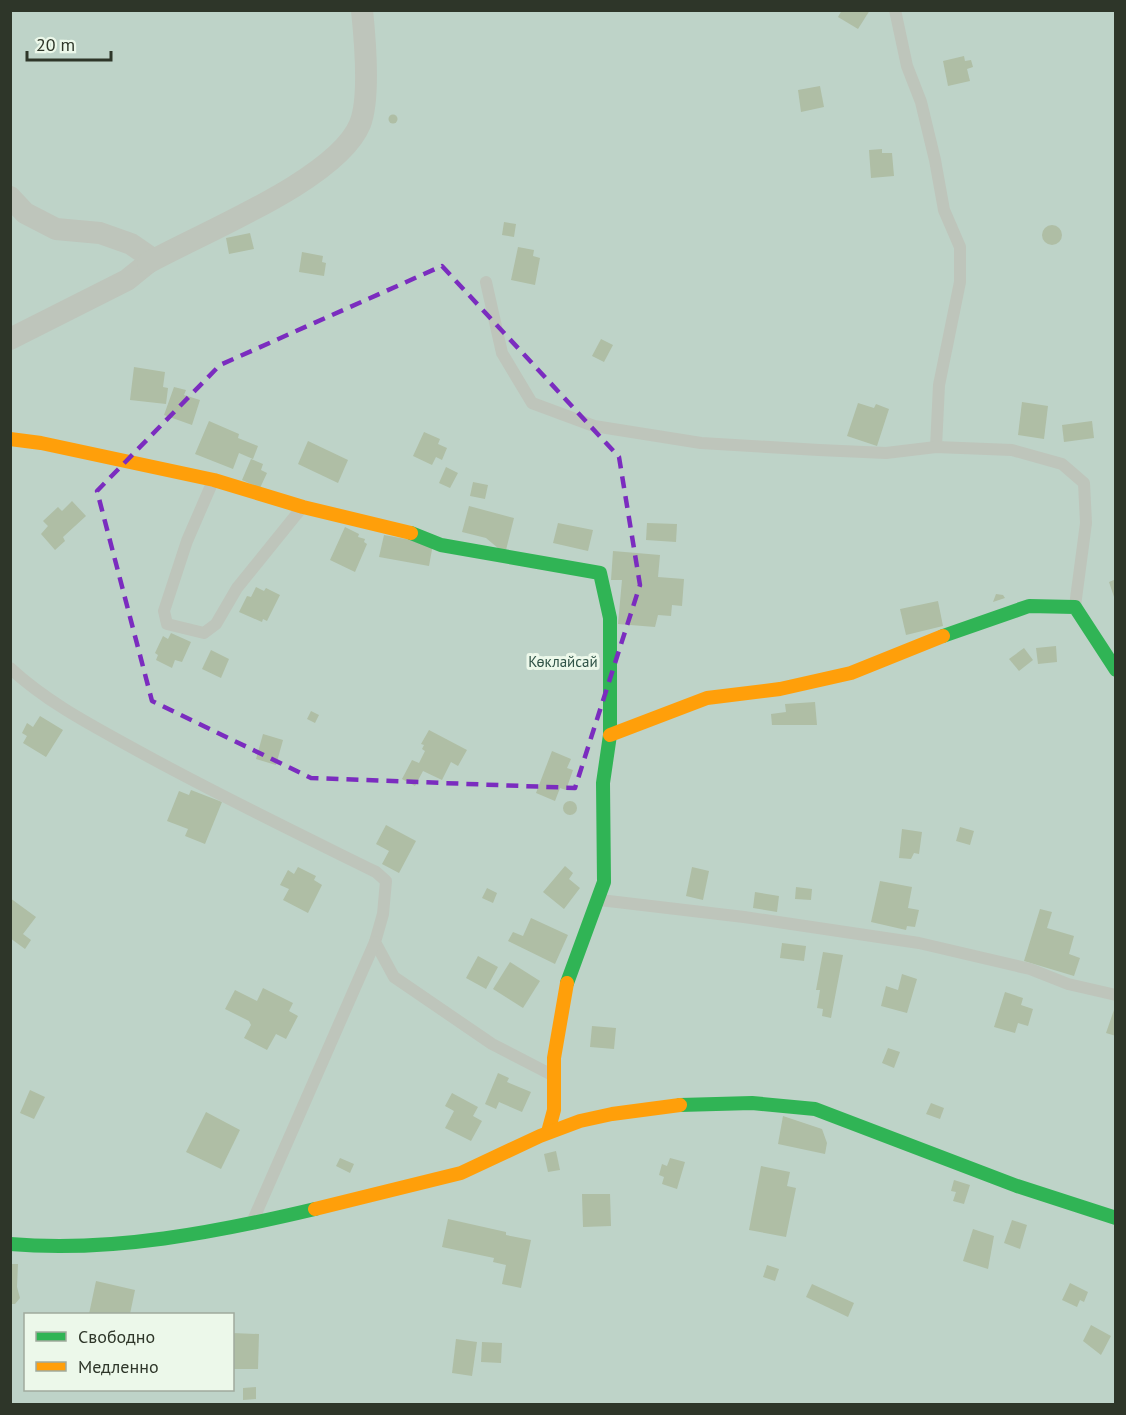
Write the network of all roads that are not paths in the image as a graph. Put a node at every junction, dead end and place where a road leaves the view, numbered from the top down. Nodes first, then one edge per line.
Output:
1 (362, 10) edge
2 (895, 10) edge
3 (10, 197) edge
4 (148, 263) junction
5 (486, 282) dead end
6 (10, 339) edge
7 (10, 439) edge
8 (936, 447) junction
9 (214, 480) junction
10 (303, 507) junction
11 (1075, 607) junction
12 (10, 668) edge
13 (1116, 670) edge
14 (610, 735) junction
15 (598, 899) junction
16 (375, 942) junction
17 (1116, 995) edge
18 (554, 1076) junction
19 (548, 1132) junction
20 (1116, 1218) edge
21 (252, 1222) junction
22 (10, 1244) edge

1 - 4 street
2 - 8 lane
3 - 4 street
4 - 6 street
5 - 8 lane
7 - 9 street
8 - 11 lane
9 - 10 street
9 - 10 lane
10 - 14 street
11 - 13 street
11 - 14 street
12 - 16 lane
14 - 15 street
15 - 17 lane
15 - 18 street
16 - 18 lane
16 - 21 lane
18 - 19 street
19 - 20 street
19 - 21 street
21 - 22 street

